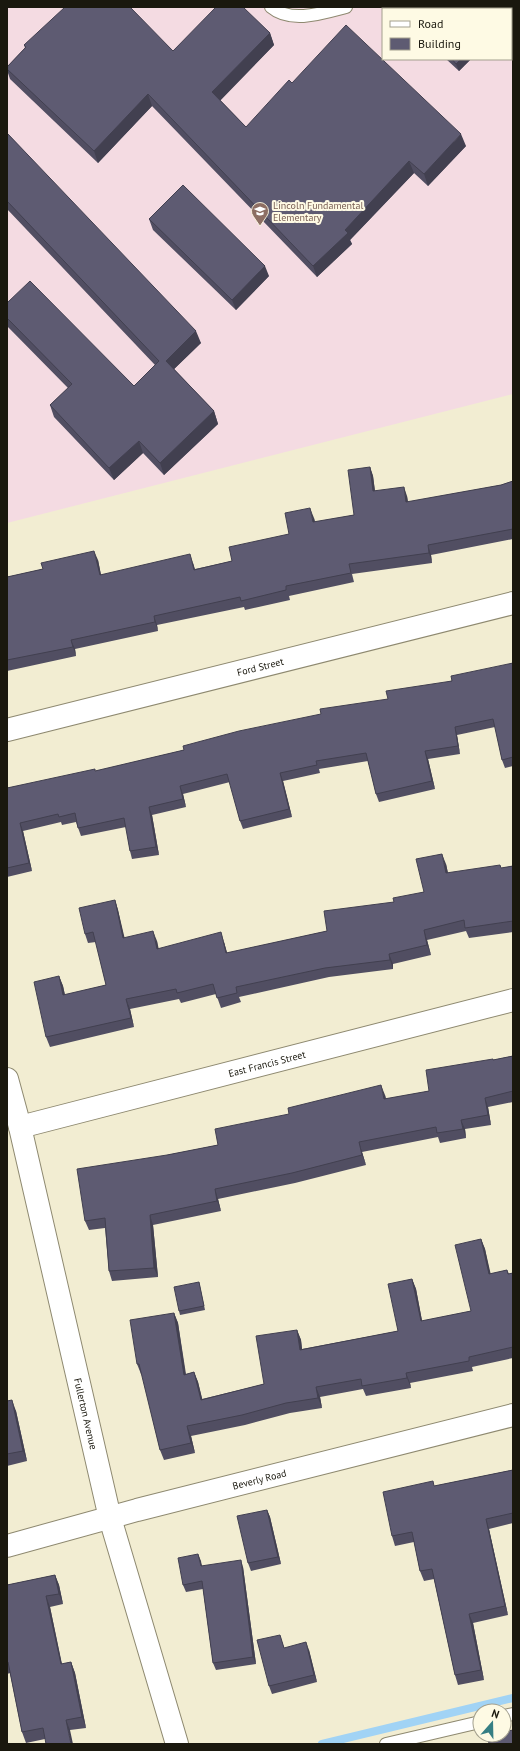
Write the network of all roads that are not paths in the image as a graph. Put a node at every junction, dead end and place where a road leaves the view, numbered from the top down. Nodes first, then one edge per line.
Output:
1 (271, 7) edge
2 (346, 7) edge
3 (513, 603) edge
4 (7, 730) edge
5 (513, 1000) edge
6 (7, 1080) edge
7 (20, 1127) junction
8 (513, 1415) edge
9 (110, 1518) junction
10 (7, 1546) edge
11 (472, 1724) edge
12 (177, 1744) edge
13 (386, 1744) edge

1 - 2 lane
3 - 4 street, Ford Street
5 - 7 street, East Francis Street
6 - 7 street, Fullerton Avenue
7 - 9 street, Fullerton Avenue
8 - 9 street, Beverly Road
9 - 10 street, Beverly Road
9 - 12 street, Fullerton Avenue
11 - 13 lane

